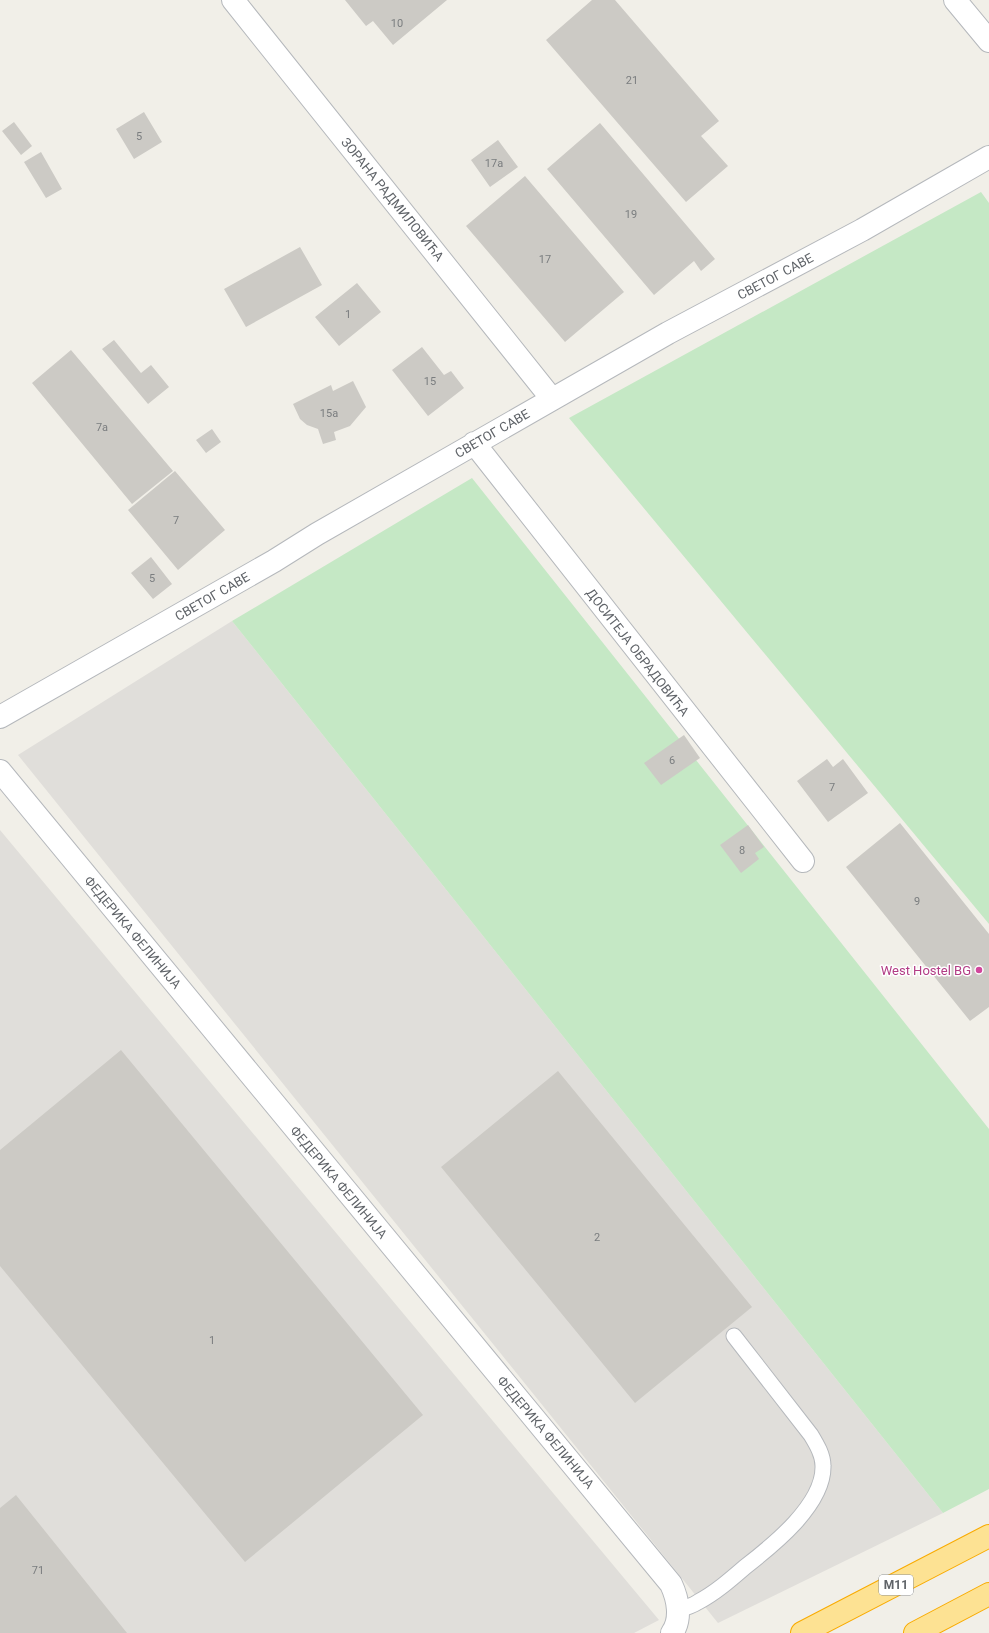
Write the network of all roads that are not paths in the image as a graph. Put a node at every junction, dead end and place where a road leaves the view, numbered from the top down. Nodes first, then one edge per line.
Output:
1 (233, 0) edge
2 (955, 0) edge
3 (989, 41) edge
4 (989, 157) edge
5 (552, 399) junction
6 (474, 443) junction
7 (0, 717) edge
8 (0, 771) edge
9 (802, 861) dead end
10 (734, 1336) dead end
11 (989, 1536) edge
12 (989, 1594) edge
13 (677, 1602) junction
14 (672, 1633) edge
15 (802, 1633) edge
16 (915, 1633) edge

1 - 5 street, ЗОРАНА РАДМИЛОВИЋА
2 - 3 street
4 - 5 street, СВЕТОГ САВЕ
5 - 6 street, СВЕТОГ САВЕ
6 - 7 street, СВЕТОГ САВЕ
6 - 9 street, ДОСИТЕЈА ОБРАДОВИЋА
8 - 13 street, ФЕДЕРИКА ФЕЛИНИЈА
10 - 13 lane
11 - 15 highway, M11
12 - 16 highway
13 - 14 street

